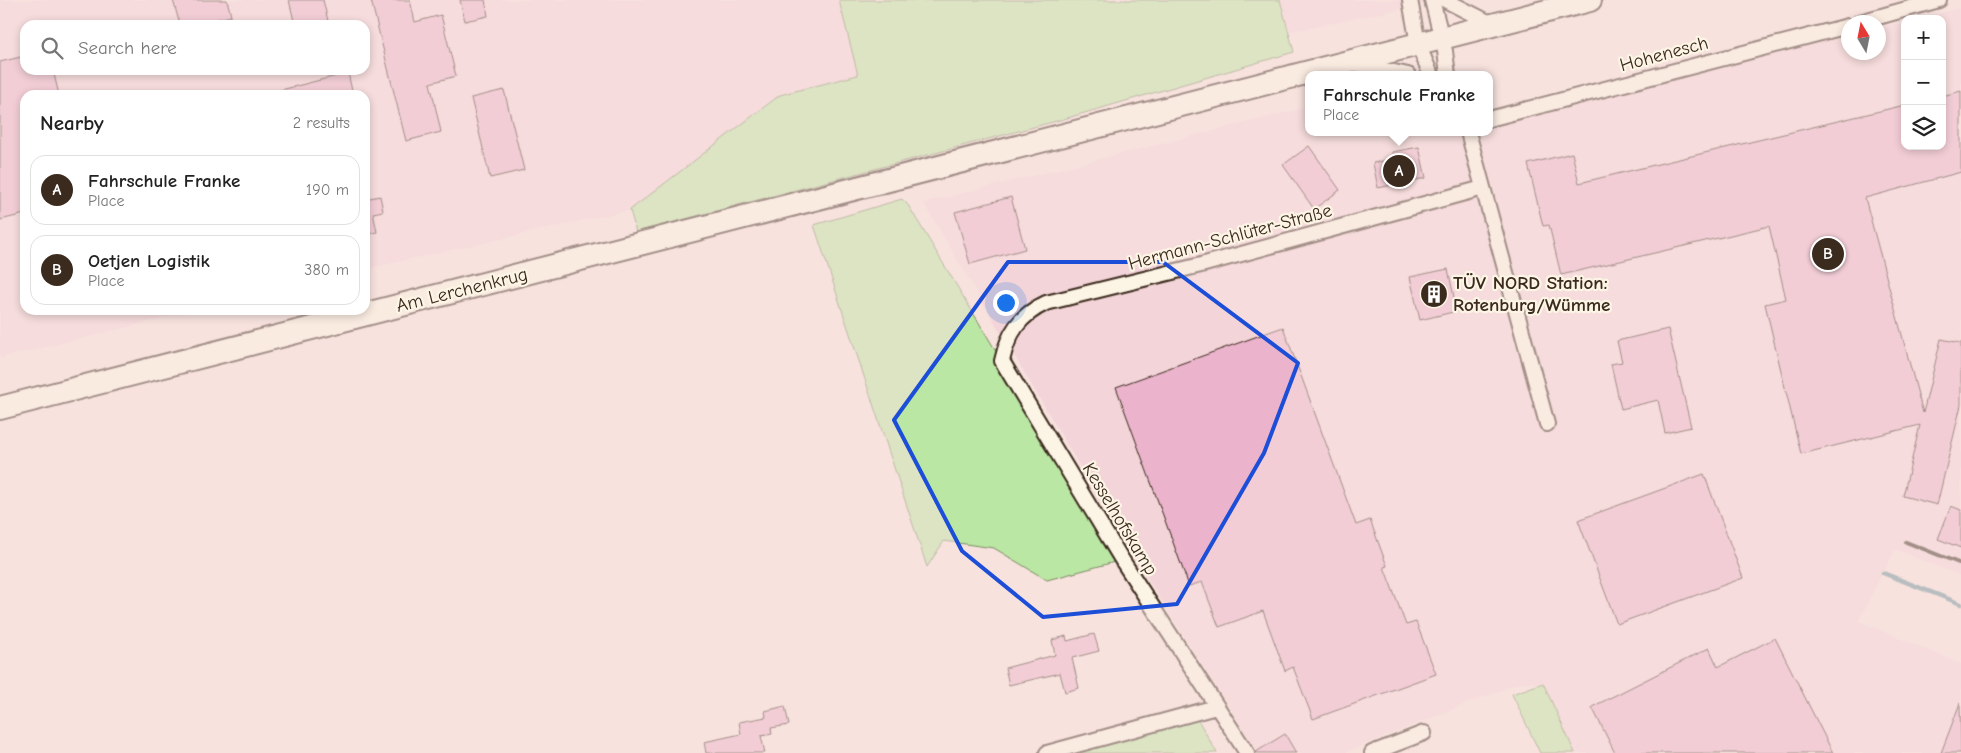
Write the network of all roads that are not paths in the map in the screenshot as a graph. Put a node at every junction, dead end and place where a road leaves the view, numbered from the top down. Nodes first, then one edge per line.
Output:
1 (1410, 0) edge
2 (1432, 0) edge
3 (1445, 0) edge
4 (1590, 0) edge
5 (1939, 0) edge
6 (1885, 15) edge
7 (1494, 25) junction
8 (1841, 28) edge
9 (1442, 38) junction
10 (1418, 44) junction
11 (1349, 63) junction
12 (1317, 71) edge
13 (1388, 71) edge
14 (1429, 71) edge
15 (1447, 71) edge
16 (1305, 74) edge
17 (1493, 118) edge
18 (1469, 136) edge
19 (1483, 188) junction
20 (370, 313) edge
21 (361, 315) edge
22 (1005, 347) joint
23 (0, 408) edge
24 (1547, 424) dead end
25 (1216, 708) junction
26 (1424, 733) dead end
27 (1047, 753) edge
28 (1247, 753) edge
29 (1372, 753) edge

1 - 10 street
2 - 9 street
3 - 7 street
4 - 7 main road, Am Lerchenkrug
5 - 6 street
7 - 9 main road, Am Lerchenkrug
8 - 17 street, Hohenesch
9 - 10 main road, Am Lerchenkrug
9 - 15 street
10 - 11 main road, Am Lerchenkrug
10 - 14 street
11 - 12 main road, Am Lerchenkrug
11 - 13 street
16 - 20 main road, Am Lerchenkrug
18 - 19 street
19 - 22 street, Hermann-Schlüter-Straße
19 - 24 street
21 - 23 main road, Am Lerchenkrug
22 - 25 street, Kesselhofskamp
25 - 27 street
25 - 28 street, Kesselhofskamp
26 - 29 street

